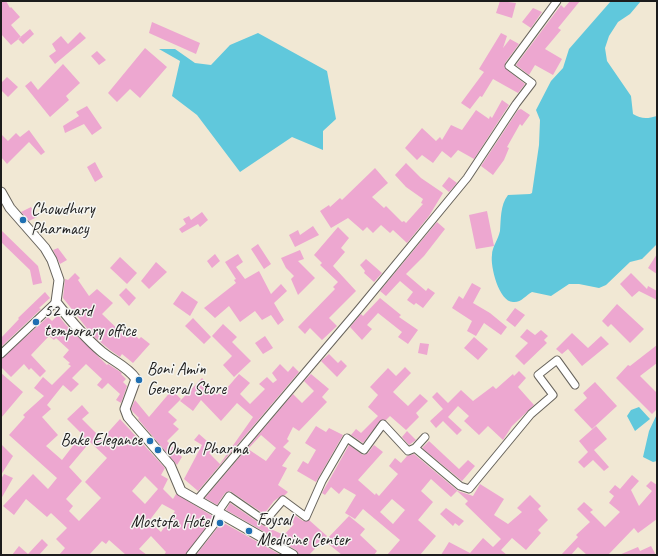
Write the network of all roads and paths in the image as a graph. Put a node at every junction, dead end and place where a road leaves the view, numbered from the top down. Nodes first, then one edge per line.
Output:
1 (557, 1) edge
2 (1, 192) edge
3 (56, 302) junction
4 (1, 354) edge
5 (575, 385) dead end
6 (425, 437) dead end
7 (415, 448) junction
8 (197, 500) junction
9 (220, 513) junction
10 (190, 555) edge
11 (293, 555) edge

1 - 8 street
2 - 3 street
3 - 4 street
3 - 8 street
5 - 7 street
6 - 7 street
7 - 9 street
8 - 9 street
9 - 10 street
9 - 11 street

